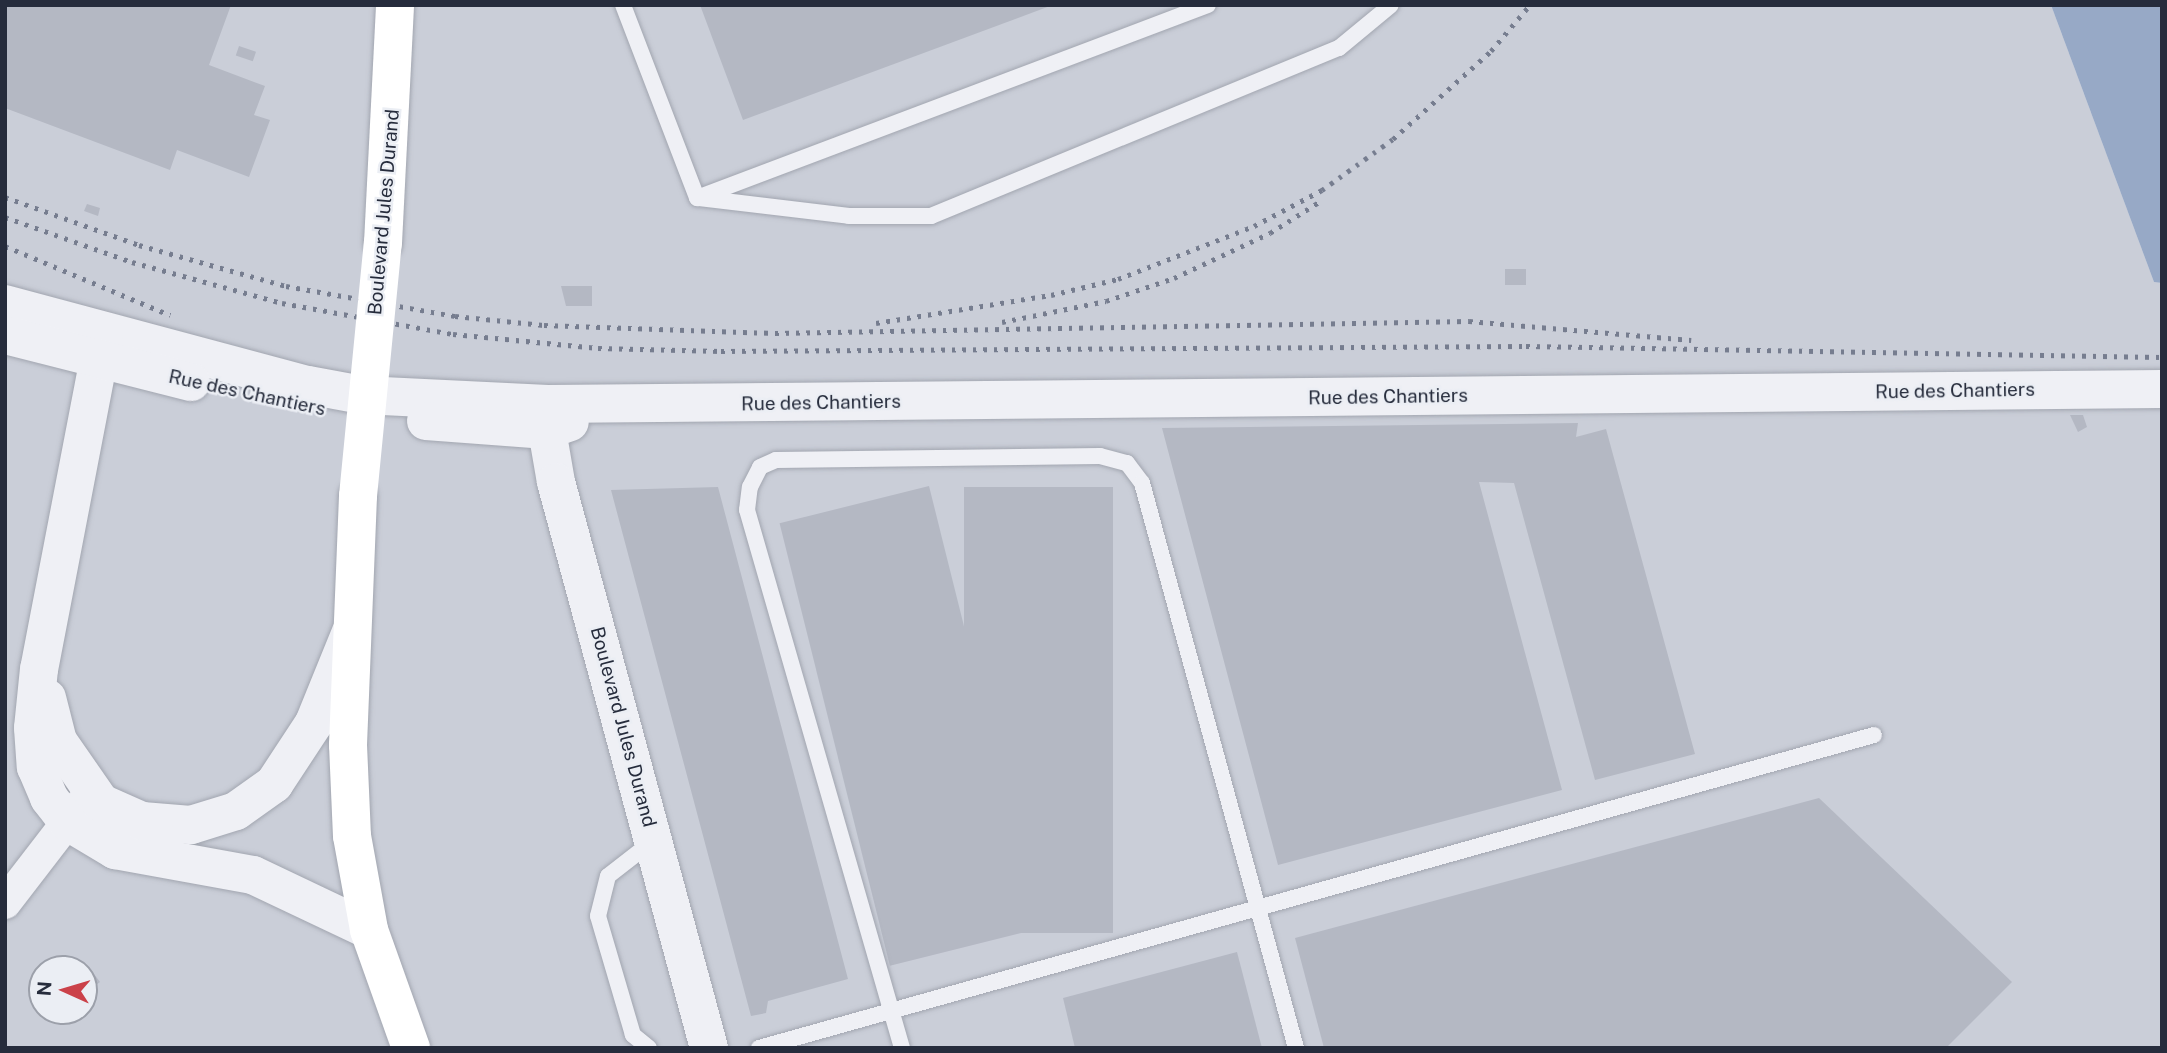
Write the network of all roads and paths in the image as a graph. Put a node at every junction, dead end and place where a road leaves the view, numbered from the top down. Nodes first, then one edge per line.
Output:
1 (395, 5) edge
2 (622, 5) edge
3 (1208, 5) edge
4 (1391, 5) edge
5 (697, 198) junction
6 (5, 304) edge
7 (5, 335) edge
8 (101, 345) junction
9 (2162, 389) edge
10 (547, 417) junction
11 (353, 628) junction
12 (39, 669) junction
13 (1874, 735) dead end
14 (91, 791) junction
15 (68, 822) junction
16 (654, 839) junction
17 (5, 904) edge
18 (1258, 908) junction
19 (369, 930) junction
20 (892, 1010) junction
21 (411, 1048) edge
22 (649, 1048) edge
23 (709, 1048) edge
24 (759, 1048) edge
25 (901, 1048) edge
26 (1296, 1048) edge

1 - 11 main road, Boulevard Jules Durand, bridge
2 - 5 lane
3 - 5 lane
4 - 5 lane
6 - 8 street, Rue des Chantiers
7 - 8 street, Rue des Chantiers
8 - 10 street, Rue des Chantiers
8 - 12 street, Boulevard Jules Durand
9 - 10 street, Rue des Chantiers
10 - 16 street, Boulevard Jules Durand
11 - 14 street, Boulevard Jules Durand
11 - 19 main road, Boulevard Jules Durand
12 - 14 street, Boulevard Jules Durand
12 - 15 street, Boulevard Jules Durand
13 - 18 lane
14 - 15 street
15 - 17 street
15 - 19 street, Boulevard Jules Durand
16 - 22 lane
16 - 23 street, Boulevard Jules Durand
18 - 20 lane
18 - 20 lane
18 - 26 lane
19 - 21 main road, Boulevard Jules Durand
20 - 24 lane
20 - 25 lane

